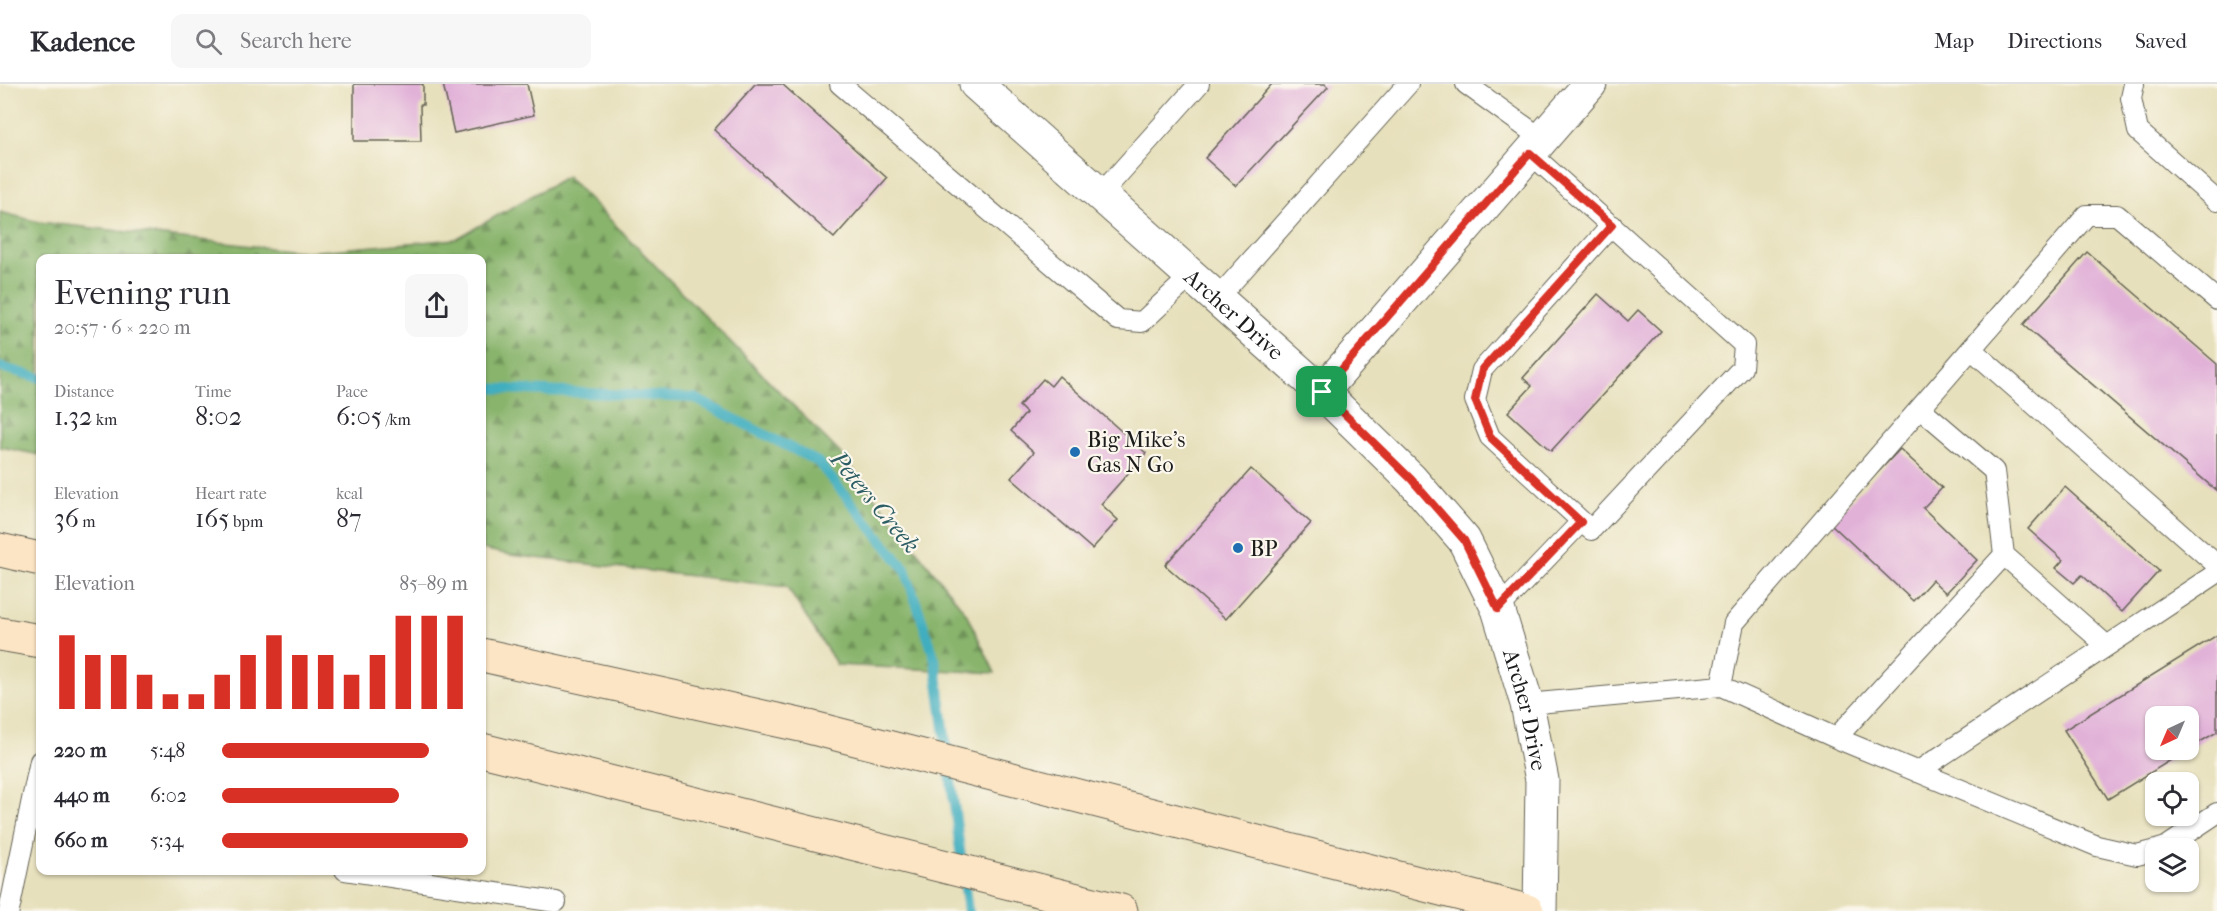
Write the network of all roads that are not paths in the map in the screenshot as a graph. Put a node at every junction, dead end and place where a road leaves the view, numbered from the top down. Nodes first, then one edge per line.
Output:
1 (840, 84) edge
2 (976, 84) edge
3 (1199, 84) edge
4 (1408, 84) edge
5 (1466, 84) edge
6 (1590, 84) edge
7 (2134, 84) edge
8 (1536, 146) junction
9 (1100, 195) junction
10 (2217, 201) edge
11 (1612, 225) junction
12 (1191, 276) junction
13 (1217, 299) junction
14 (2217, 300) edge
15 (1971, 349) junction
16 (1322, 392) junction
17 (1920, 408) junction
18 (1581, 522) junction
19 (0, 550) edge
20 (2004, 555) junction
21 (36, 558) edge
22 (2217, 565) edge
23 (2217, 573) edge
24 (1498, 609) junction
25 (0, 634) edge
26 (36, 639) edge
27 (2107, 646) junction
28 (486, 656) edge
29 (1721, 686) junction
30 (1527, 704) junction
31 (1836, 738) junction
32 (486, 751) edge
33 (1917, 772) junction
34 (36, 802) edge
35 (2217, 813) edge
36 (34, 822) edge
37 (2180, 838) edge
38 (2145, 853) edge
39 (378, 875) edge
40 (556, 902) dead end
41 (9, 908) edge
42 (1121, 911) edge
43 (1527, 911) edge
44 (1540, 911) edge

1 - 12 lane
2 - 9 street, Archer Drive
3 - 9 lane
4 - 13 lane
5 - 8 lane
6 - 8 street
7 - 10 lane
8 - 11 lane
8 - 16 street
9 - 12 street, Archer Drive
11 - 18 lane
11 - 18 lane
12 - 13 street, Archer Drive
13 - 16 street, Archer Drive
14 - 15 lane
15 - 17 lane
15 - 22 lane
16 - 24 street, Archer Drive
17 - 20 lane
17 - 29 lane
18 - 24 lane
19 - 21 main road
20 - 27 lane
20 - 31 lane
23 - 27 lane
24 - 30 street, Archer Drive
25 - 26 main road
27 - 33 lane
28 - 43 main road
29 - 30 lane
29 - 31 lane
30 - 44 street, Archer Drive
31 - 33 lane
32 - 42 main road
33 - 38 lane
34 - 36 lane
35 - 37 lane
36 - 41 lane
39 - 40 lane

